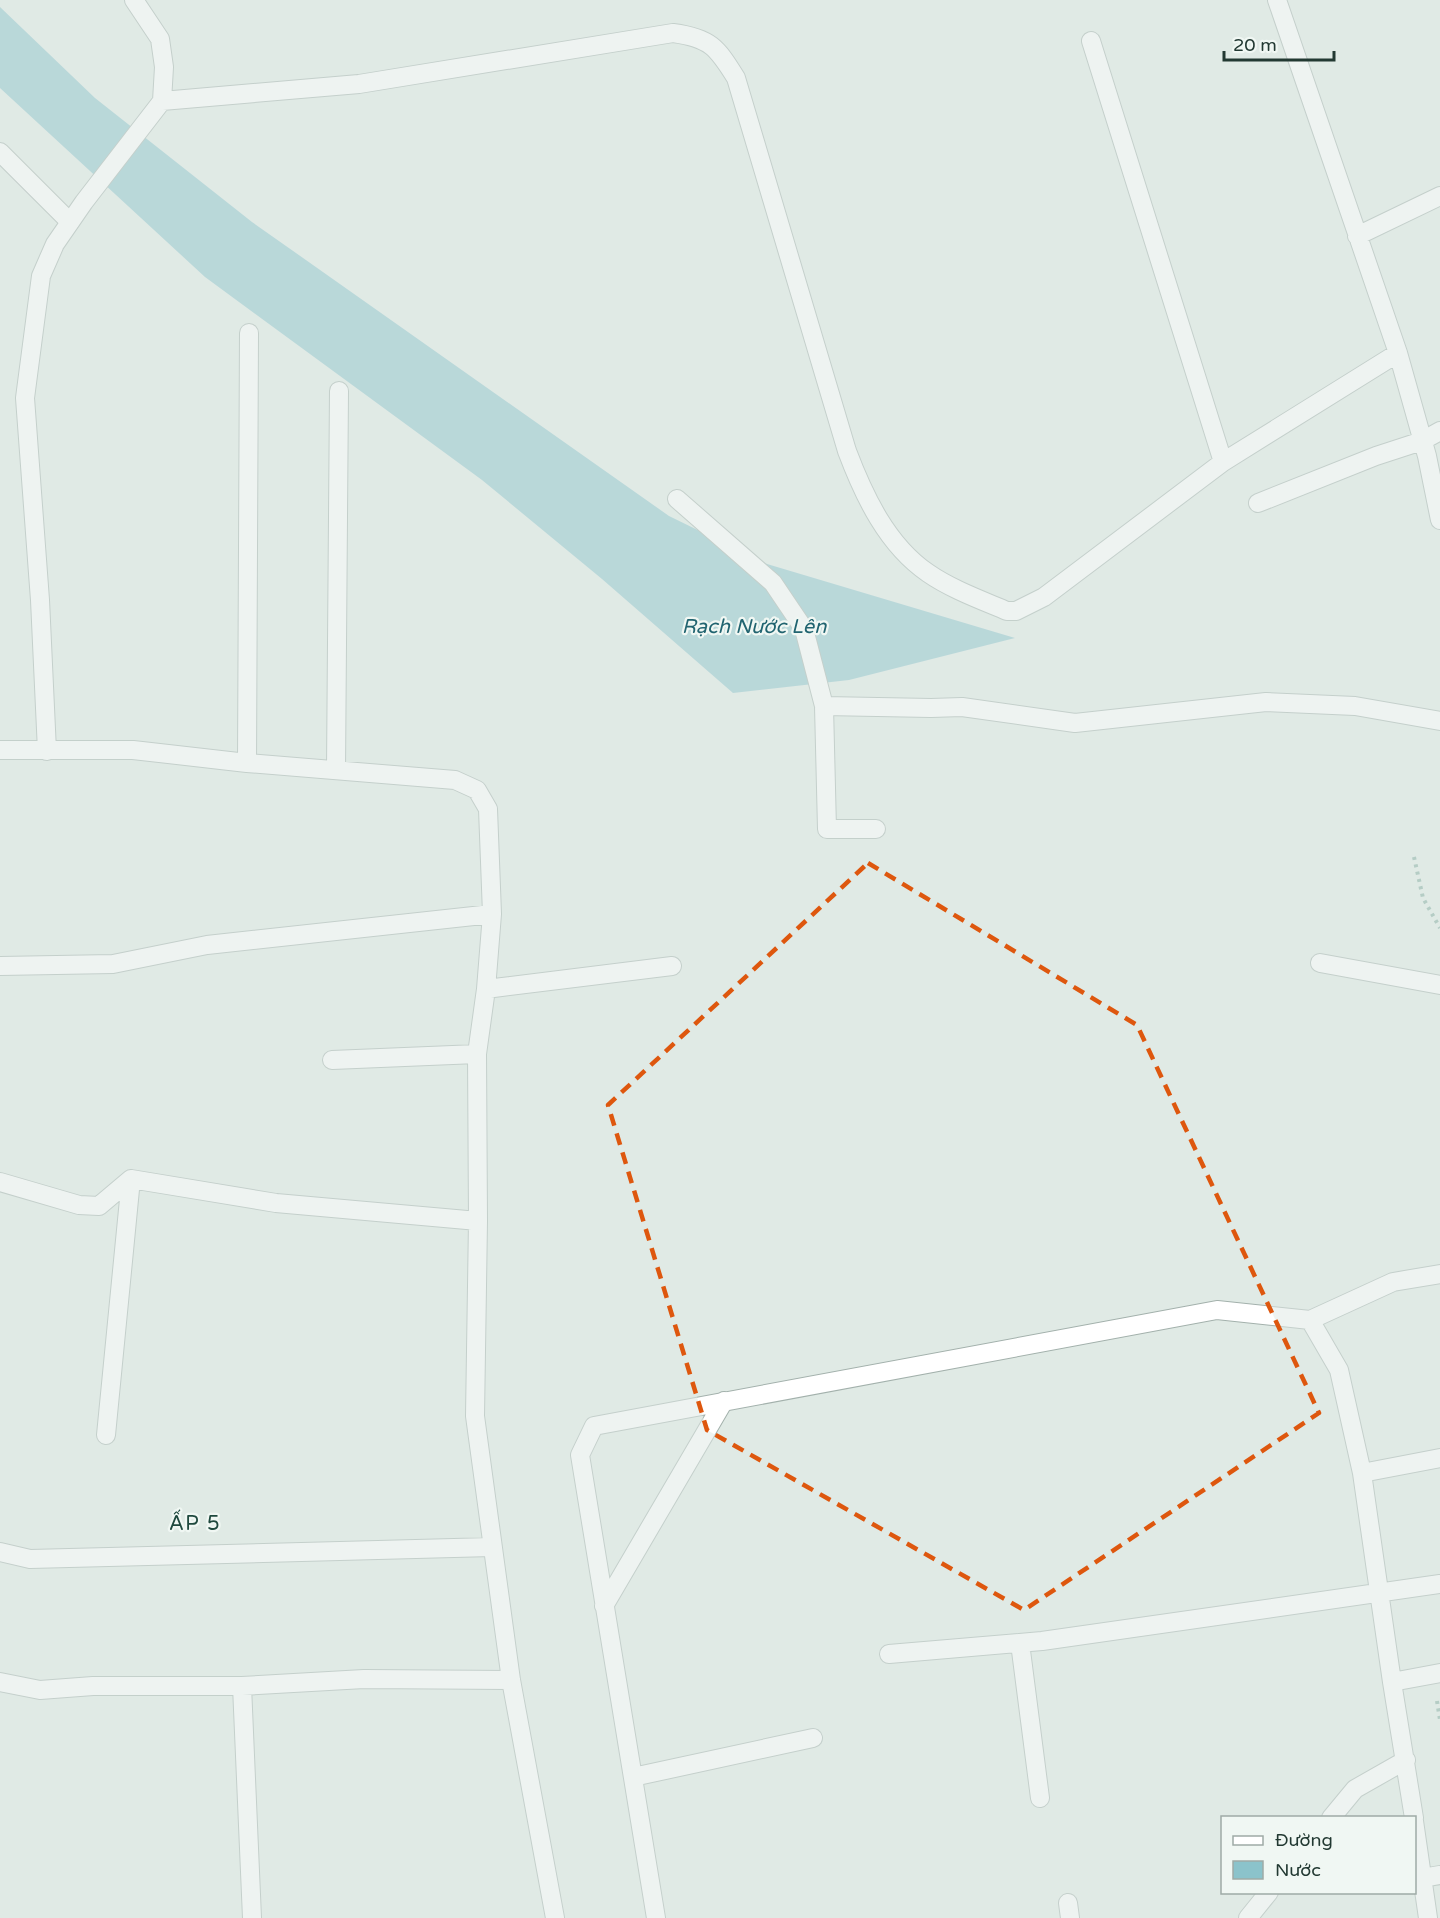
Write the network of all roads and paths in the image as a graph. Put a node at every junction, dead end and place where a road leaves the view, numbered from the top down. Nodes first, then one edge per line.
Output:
1 (134, 0) edge
2 (1278, 0) edge
3 (1091, 41) dead end
4 (162, 101) junction
5 (0, 152) edge
6 (1440, 196) edge
7 (70, 222) junction
8 (1357, 236) junction
9 (249, 333) dead end
10 (1398, 353) junction
11 (339, 391) dead end
12 (1440, 431) edge
13 (1422, 441) junction
14 (1223, 462) junction
15 (678, 499) dead end
16 (1258, 503) dead end
17 (1440, 520) edge
18 (824, 706) junction
19 (1440, 721) edge
20 (0, 750) edge
21 (47, 751) junction
22 (247, 763) junction
23 (336, 769) junction
24 (876, 829) dead end
25 (1414, 857) dead end
26 (492, 914) junction
27 (1440, 928) edge
28 (1320, 963) dead end
29 (0, 966) edge
30 (672, 966) dead end
31 (1440, 985) edge
32 (486, 989) junction
33 (477, 1054) junction
34 (332, 1060) dead end
35 (131, 1179) junction
36 (0, 1182) edge
37 (478, 1221) junction
38 (1440, 1274) edge
39 (1310, 1320) junction
40 (724, 1401) junction
41 (105, 1435) dead end
42 (1440, 1458) edge
43 (1362, 1473) junction
44 (492, 1547) junction
45 (0, 1552) edge
46 (1440, 1584) edge
47 (1378, 1593) junction
48 (604, 1606) junction
49 (1020, 1643) junction
50 (889, 1654) dead end
51 (1440, 1673) edge
52 (511, 1680) junction
53 (0, 1682) edge
54 (1392, 1682) junction
55 (242, 1686) junction
56 (813, 1738) dead end
57 (1406, 1760) junction
58 (633, 1777) junction
59 (1040, 1798) dead end
60 (1333, 1816) edge
61 (1413, 1816) edge
62 (1416, 1827) edge
63 (1431, 1876) edge
64 (1268, 1894) edge
65 (252, 1918) edge
66 (555, 1918) edge
67 (656, 1918) edge
68 (1248, 1918) edge
69 (1428, 1918) edge

1 - 4 street
2 - 8 street
3 - 14 street
4 - 7 street
4 - 14 street
5 - 7 street
6 - 8 street
7 - 21 street
8 - 10 street
9 - 22 street
10 - 13 street
10 - 14 street
11 - 23 street
12 - 13 street
13 - 16 street
13 - 17 street
15 - 18 street
18 - 19 street
18 - 24 street
20 - 21 street
21 - 22 street
22 - 23 street
23 - 26 street
25 - 27 path
26 - 29 street
26 - 32 street
28 - 31 street
30 - 32 street
32 - 33 street
33 - 34 street
33 - 37 street
35 - 36 street
35 - 37 street
35 - 41 street
37 - 44 street
38 - 39 street
39 - 40 street
39 - 43 street
40 - 48 street
40 - 48 street
42 - 43 street
43 - 47 street
44 - 45 street
44 - 52 street
46 - 47 street
47 - 49 street
47 - 54 street
48 - 58 street
49 - 50 street
49 - 59 street
51 - 54 street
52 - 55 street
52 - 66 street
53 - 55 street
54 - 57 street
55 - 65 street
56 - 58 street
57 - 60 street
57 - 61 street
58 - 67 street
62 - 63 street
63 - 69 street
64 - 68 street

